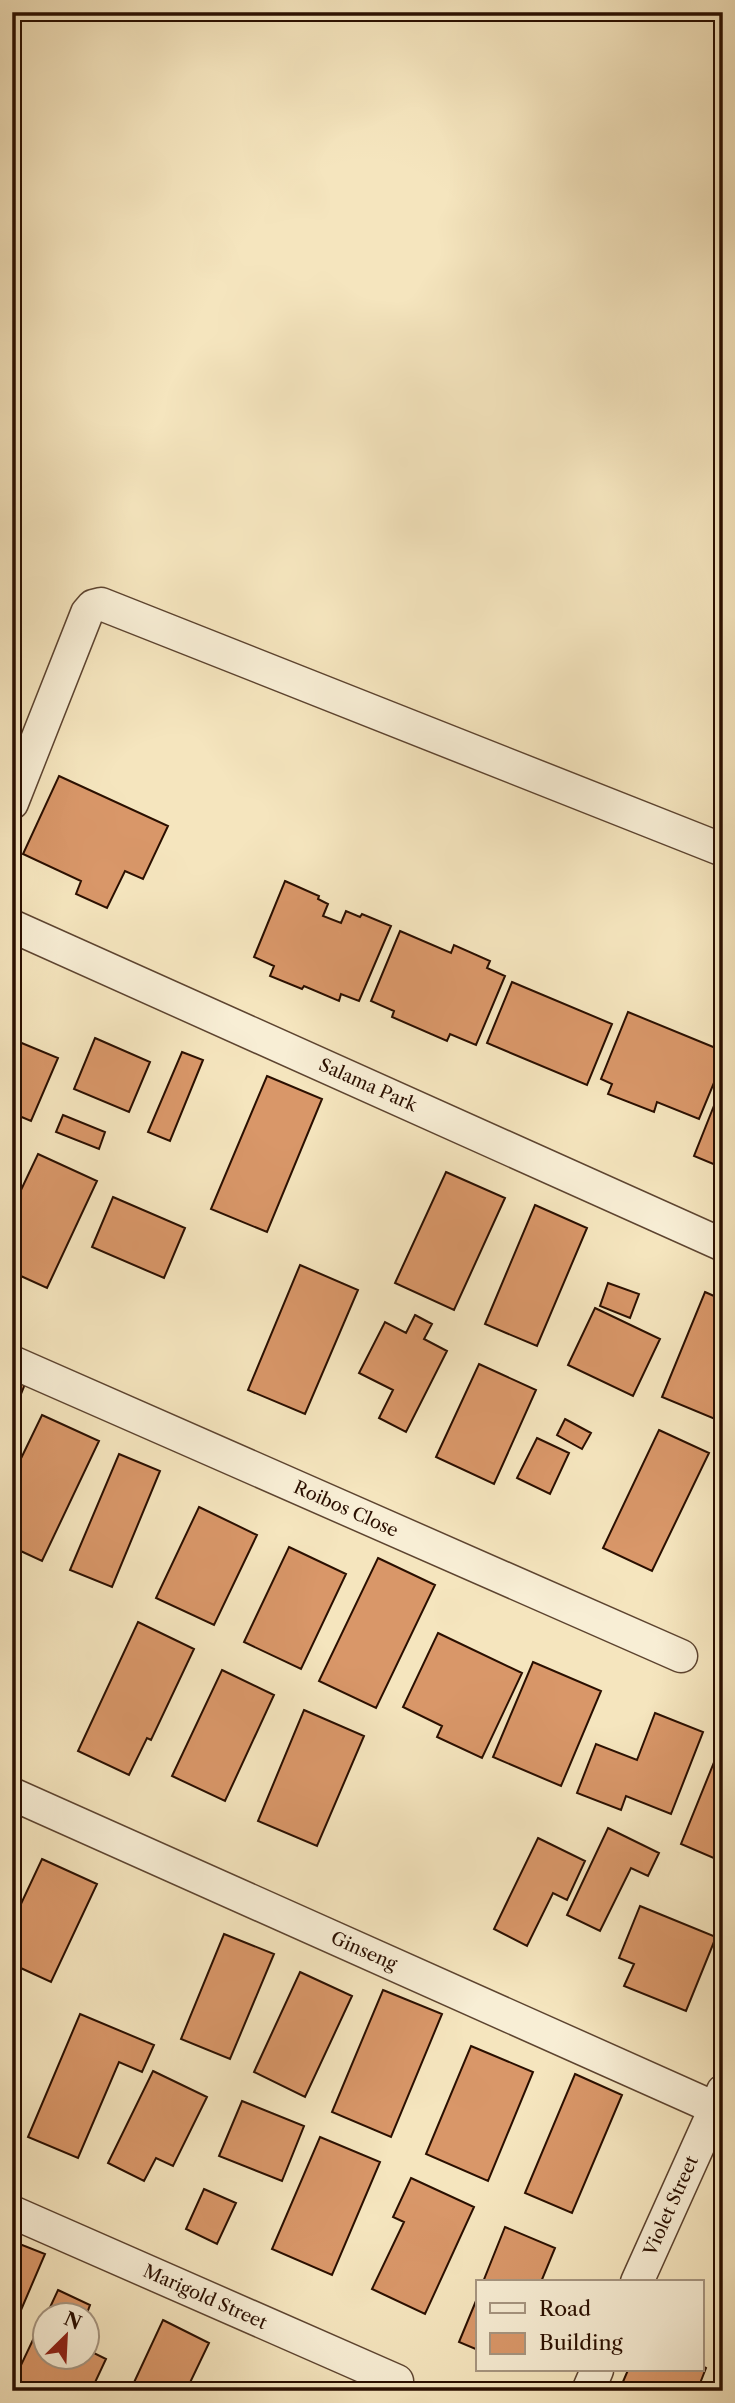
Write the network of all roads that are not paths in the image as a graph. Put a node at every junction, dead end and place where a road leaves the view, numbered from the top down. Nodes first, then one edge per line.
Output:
1 (12, 803) edge
2 (723, 850) edge
3 (12, 926) edge
4 (723, 1245) edge
5 (12, 1362) edge
6 (681, 1656) dead end
7 (12, 1794) edge
8 (719, 2099) edge
9 (12, 2212) edge
10 (638, 2280) edge
11 (596, 2372) edge
12 (397, 2381) dead end
13 (588, 2391) edge

1 - 2 street
3 - 4 street, Salama Park
5 - 6 street, Roibos Close
7 - 8 street, Ginseng
8 - 10 street, Violet Street
9 - 12 street, Marigold Street
11 - 13 street

